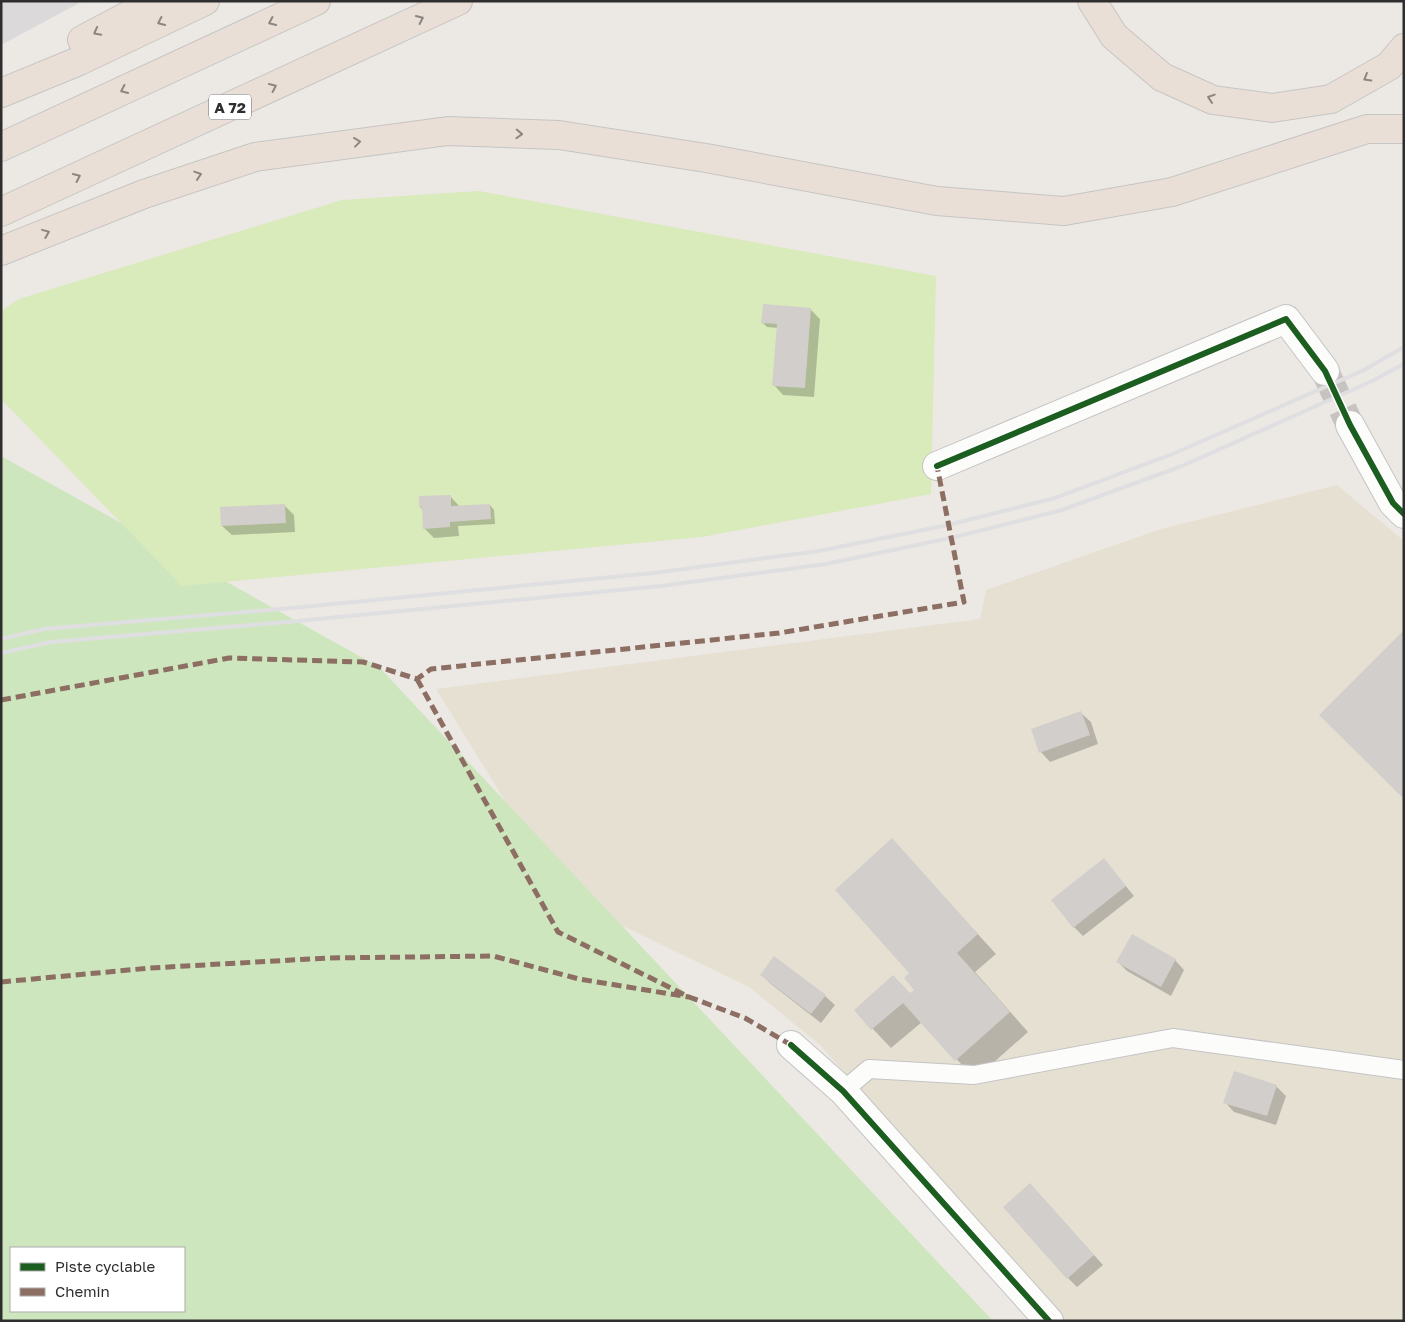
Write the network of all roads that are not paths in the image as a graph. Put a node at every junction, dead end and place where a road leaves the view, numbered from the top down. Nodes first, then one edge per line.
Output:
1 (156, 1) edge
2 (205, 1) edge
3 (316, 1) edge
4 (458, 1) edge
5 (1092, 1) edge
6 (1404, 48) edge
7 (1, 90) edge
8 (1, 94) edge
9 (1404, 109) edge
10 (1367, 129) junction
11 (1404, 129) edge
12 (1, 147) edge
13 (1, 212) edge
14 (1, 252) edge
15 (1325, 372) tunnel mouth
16 (1350, 425) tunnel mouth
17 (937, 466) dead end
18 (1404, 514) edge
19 (792, 1045) dead end
20 (1404, 1070) edge
21 (843, 1091) junction
22 (1049, 1321) edge

1 -> 7 highway
2 -> 8 highway
3 -> 12 highway
13 -> 4 highway, A 72
6 -> 5 highway
9 - 10 highway
10 - 11 highway
14 -> 10 highway
15 - 17 street
16 - 18 street
19 - 21 street
20 - 21 lane
21 - 22 street

